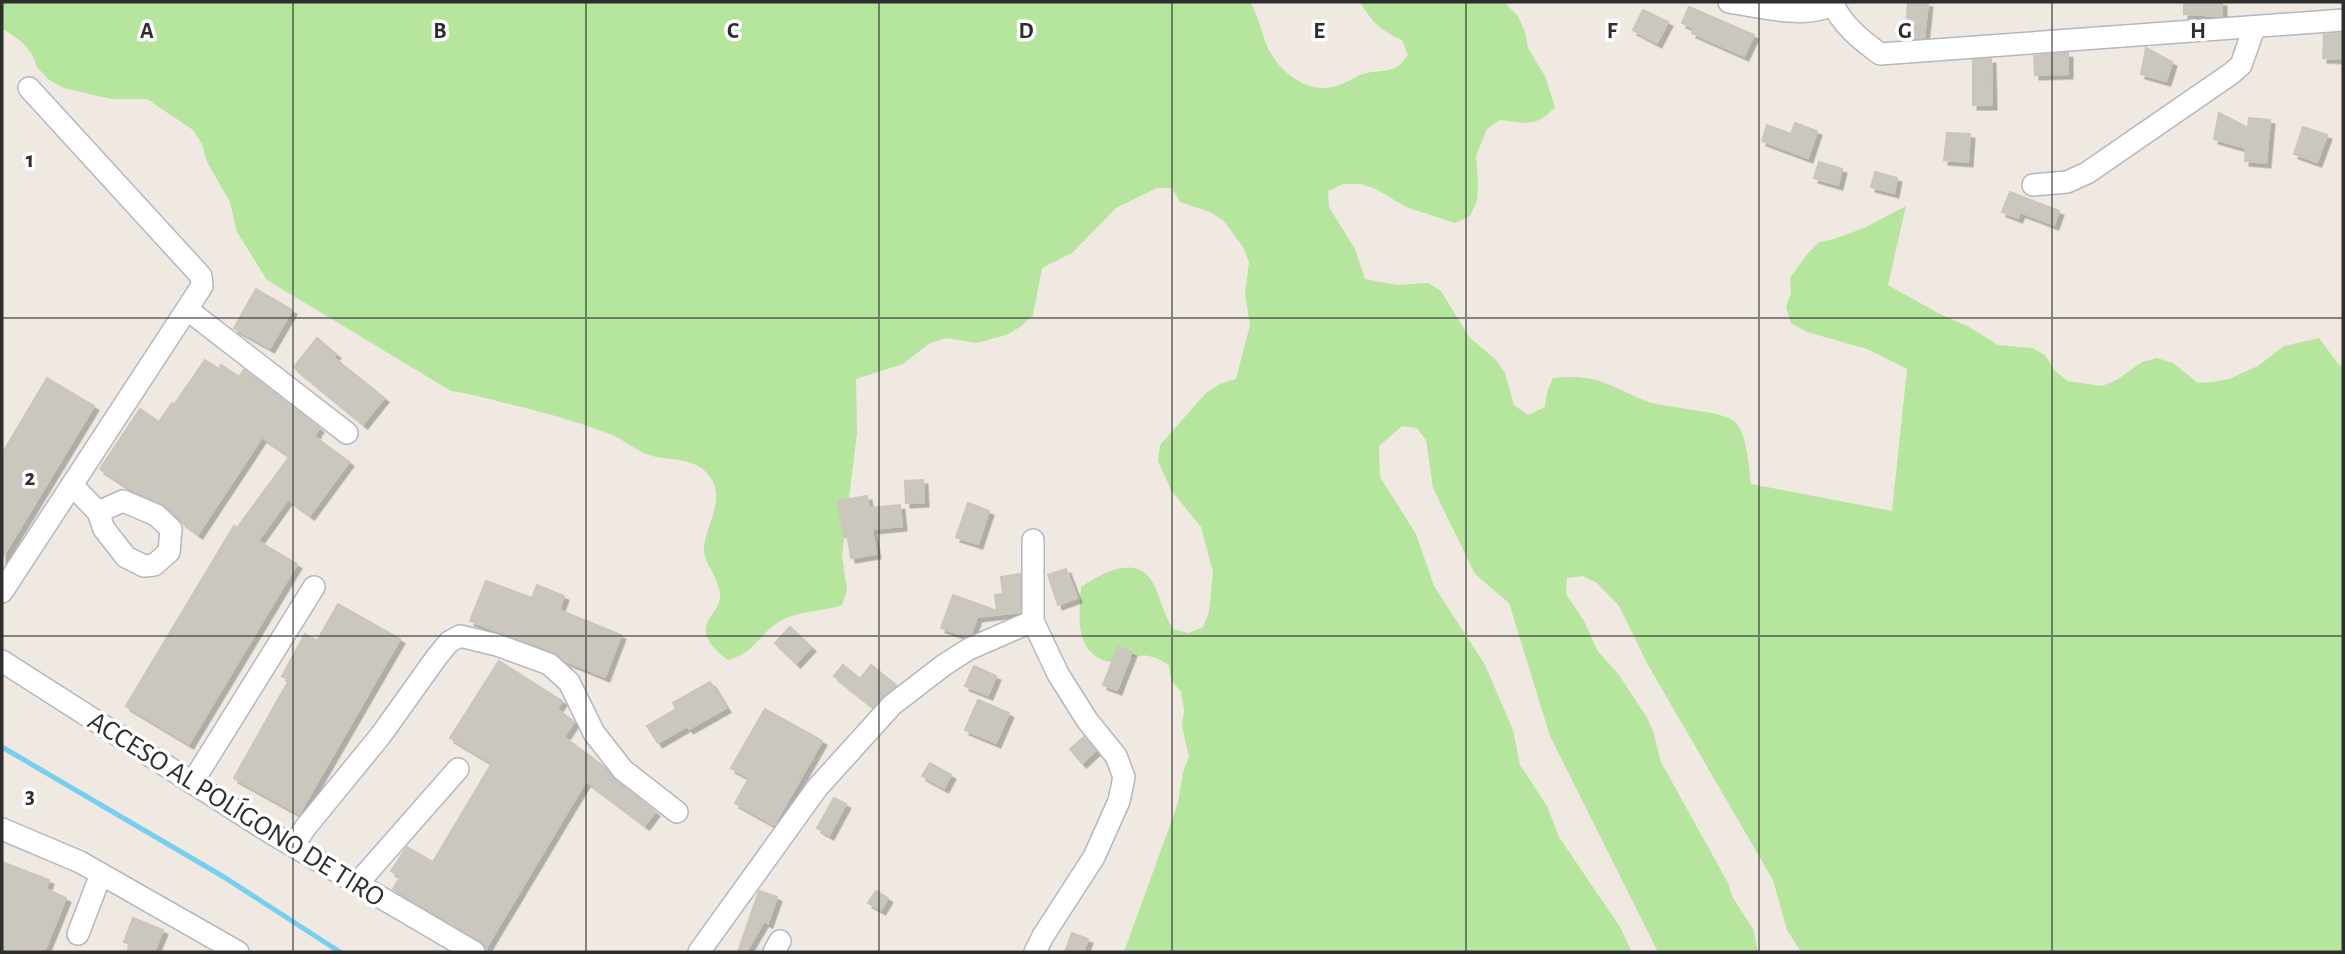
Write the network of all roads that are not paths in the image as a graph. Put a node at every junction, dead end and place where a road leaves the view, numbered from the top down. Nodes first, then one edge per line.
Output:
1 (1729, 2) edge
2 (1833, 3) edge
3 (2343, 20) edge
4 (2254, 28) junction
5 (29, 88) dead end
6 (2033, 185) dead end
7 (188, 310) junction
8 (347, 433) dead end
9 (72, 485) junction
10 (98, 512) dead end
11 (1033, 540) dead end
12 (314, 587) dead end
13 (2, 593) edge
14 (1033, 621) junction
15 (2, 661) edge
16 (458, 769) dead end
17 (191, 783) junction
18 (677, 812) dead end
19 (2, 829) edge
20 (294, 845) junction
21 (101, 874) junction
22 (357, 884) junction
23 (78, 934) dead end
24 (237, 952) edge
25 (474, 952) edge
26 (699, 952) edge
27 (1035, 952) edge

1 - 2 street
2 - 4 street
3 - 4 street
4 - 6 street
5 - 7 street
7 - 8 street
7 - 9 street
9 - 10 street
9 - 13 street
11 - 14 street
12 - 17 street
14 - 26 street
14 - 27 street
15 - 17 street, ACCESO AL POLÍGONO DE TIRO
16 - 22 street
17 - 20 street, ACCESO AL POLÍGONO DE TIRO
18 - 20 street
19 - 21 street
20 - 22 street, ACCESO AL POLÍGONO DE TIRO
21 - 23 street
21 - 24 street
22 - 25 street, ACCESO AL POLÍGONO DE TIRO

